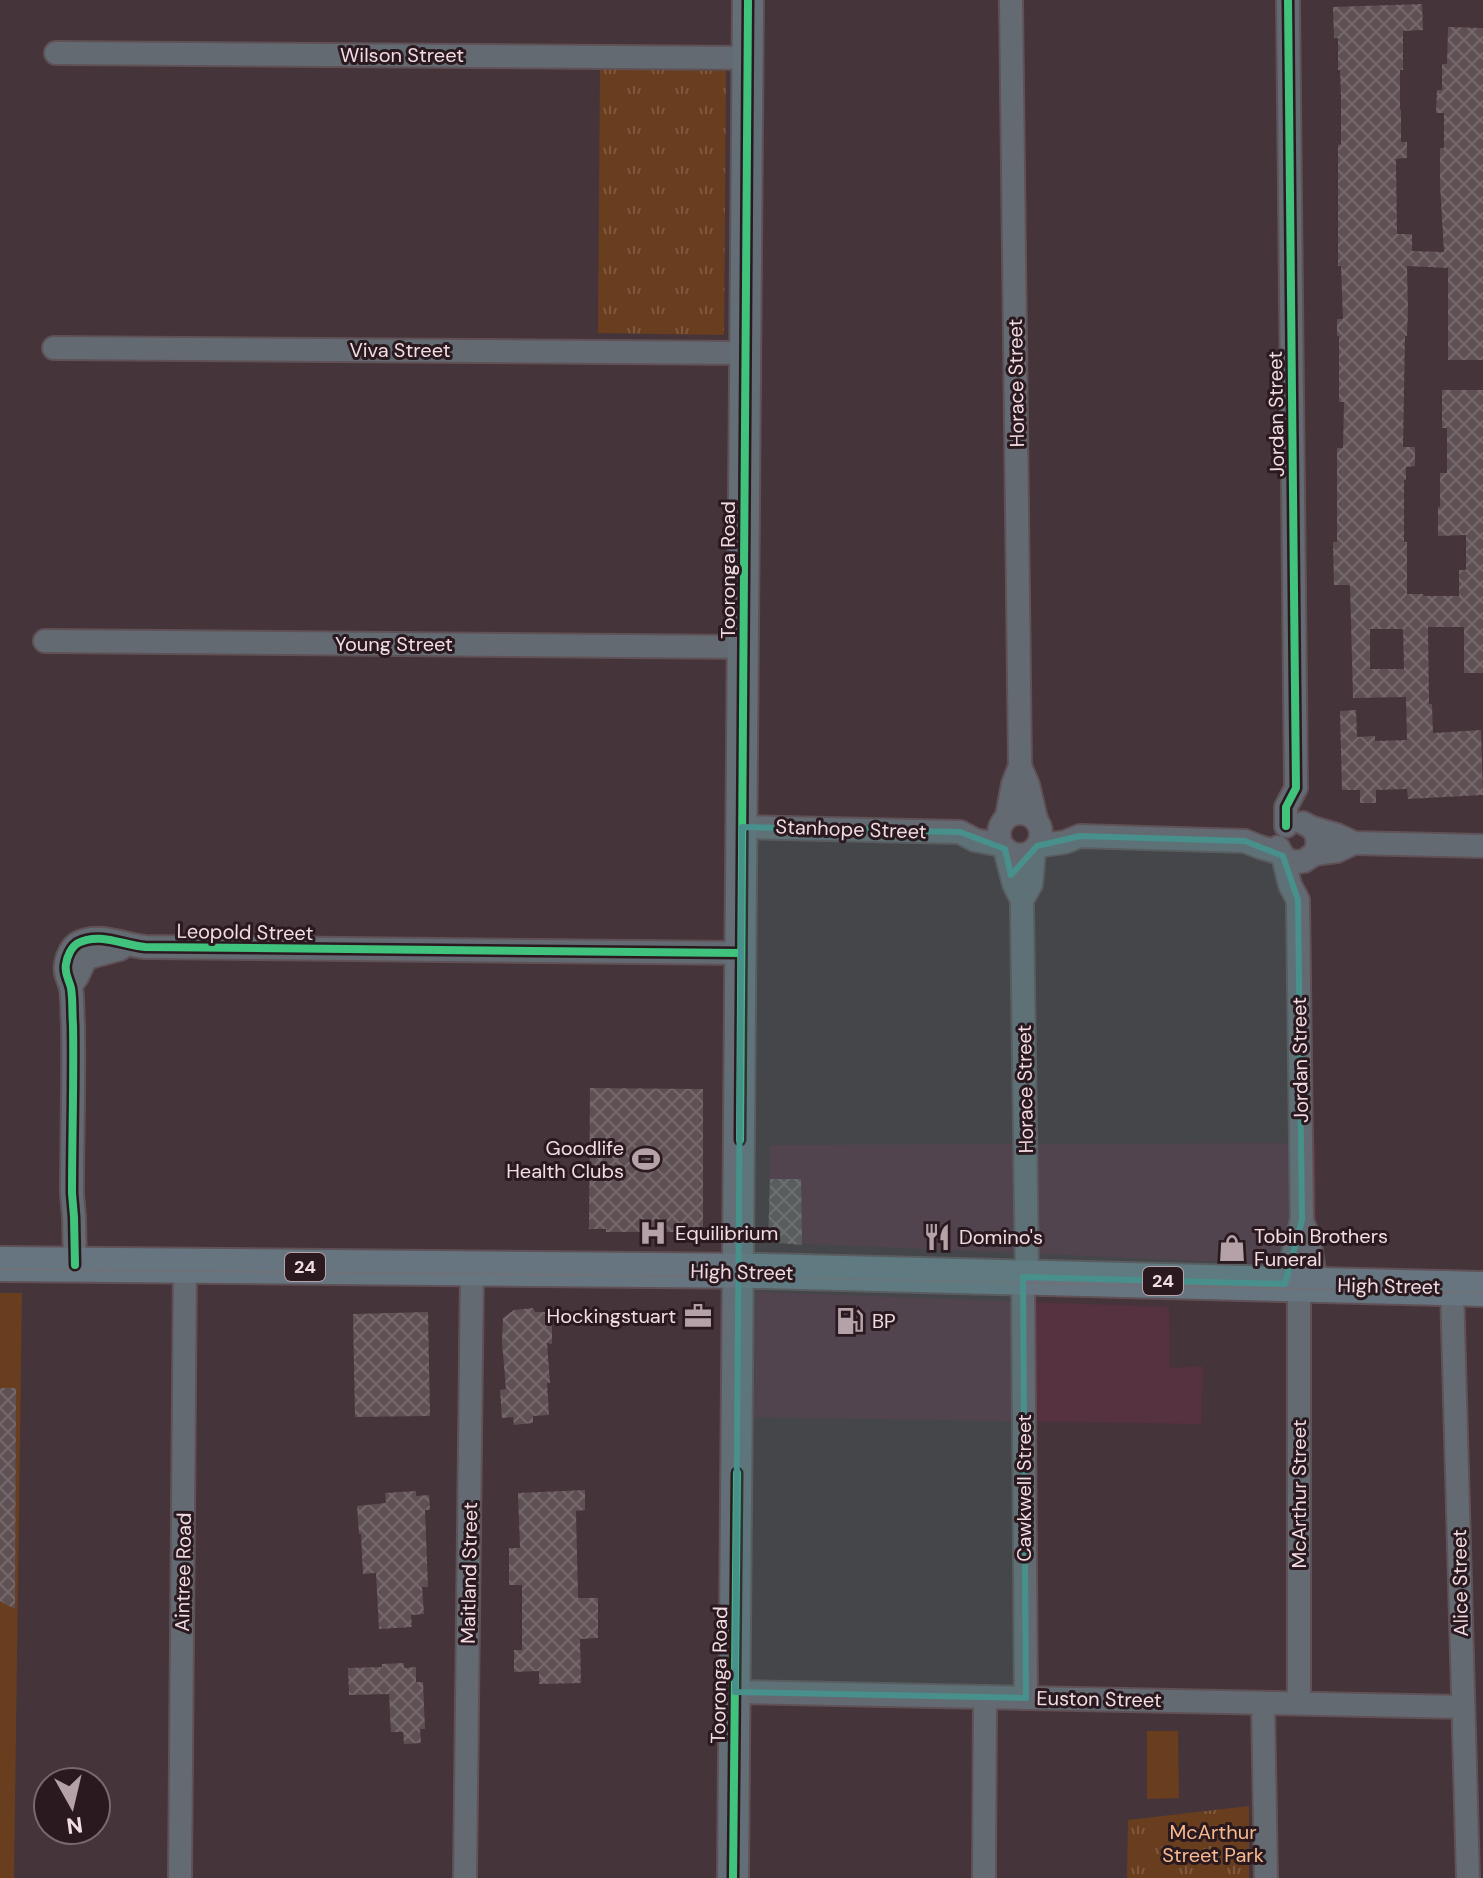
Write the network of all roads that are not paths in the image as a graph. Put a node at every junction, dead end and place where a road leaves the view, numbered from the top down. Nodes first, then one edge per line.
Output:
1 (748, 0) edge
2 (1011, 0) edge
3 (1288, 0) edge
4 (56, 53) dead end
5 (748, 58) junction
6 (54, 348) dead end
7 (746, 353) junction
8 (45, 641) dead end
9 (743, 647) junction
10 (1020, 766) junction
11 (1296, 788) junction
12 (1004, 819) junction
13 (1037, 821) junction
14 (742, 827) junction
15 (1311, 827) junction
16 (960, 832) junction
17 (1080, 836) junction
18 (1282, 841) junction
19 (1354, 843) junction
20 (1483, 846) edge
21 (1003, 847) junction
22 (1036, 848) junction
23 (1313, 856) junction
24 (1022, 900) junction
25 (1298, 900) junction
26 (741, 953) junction
27 (1302, 1220) junction
28 (0, 1264) edge
29 (75, 1265) junction
30 (185, 1266) junction
31 (472, 1269) junction
32 (739, 1271) junction
33 (1025, 1278) junction
34 (1300, 1284) junction
35 (1468, 1288) edge
36 (735, 1692) junction
37 (985, 1697) junction
38 (1026, 1698) junction
39 (1263, 1703) junction
40 (1299, 1703) junction
41 (1462, 1707) junction
42 (1475, 1846) edge
43 (180, 1878) edge
44 (465, 1878) edge
45 (733, 1878) edge
46 (984, 1878) edge
47 (1266, 1878) edge
48 (1468, 1878) edge

1 - 5 main road, Tooronga Road
2 - 10 street, Horace Street
3 - 11 street, Jordan Street
4 - 5 street, Wilson Street
5 - 7 main road, Tooronga Road
6 - 7 street, Viva Street
7 - 9 main road, Tooronga Road
8 - 9 street, Young Street
9 - 14 main road, Tooronga Road
10 - 12 street, Horace Street
10 - 13 street, Horace Street
11 - 15 street, Jordan Street
11 - 18 street, Jordan Street
12 - 13 street
12 - 16 street, Stanhope Street
12 - 21 street
13 - 17 street
13 - 22 street
14 - 16 street, Stanhope Street
14 - 26 main road, Tooronga Road
15 - 18 street
15 - 19 street
15 - 23 street
16 - 21 street, Stanhope Street
17 - 18 street
17 - 22 street
18 - 23 street
18 - 25 street, Jordan Street
19 - 20 street
19 - 23 street
21 - 22 street
21 - 24 street, Horace Street
22 - 24 street, Horace Street
23 - 25 street, Jordan Street
24 - 33 street, Horace Street
25 - 27 street, Jordan Street
26 - 29 street, Leopold Street
26 - 32 main road, Tooronga Road
27 - 34 street, Jordan Street
27 - 34 street, Jordan Street
28 - 29 main road, High Street / 24
29 - 30 main road, High Street / 24
30 - 31 main road, High Street / 24
30 - 43 street, Aintree Road
31 - 32 main road, High Street / 24
31 - 44 street, Maitland Street
32 - 33 main road, High Street / 24
32 - 36 main road, Tooronga Road
33 - 34 main road, High Street / 24
33 - 38 street, Cawkwell Street
34 - 35 main road, High Street / 24
34 - 40 street, McArthur Street
35 - 41 street, Alice Street
36 - 37 street, Euston Street
36 - 45 main road, Tooronga Road
37 - 38 street, Euston Street
37 - 46 street
38 - 39 street, Euston Street
39 - 40 street, Euston Street
39 - 47 street
40 - 41 street, Euston Street
41 - 42 street, Alice Street
42 - 48 street, Alice Street

